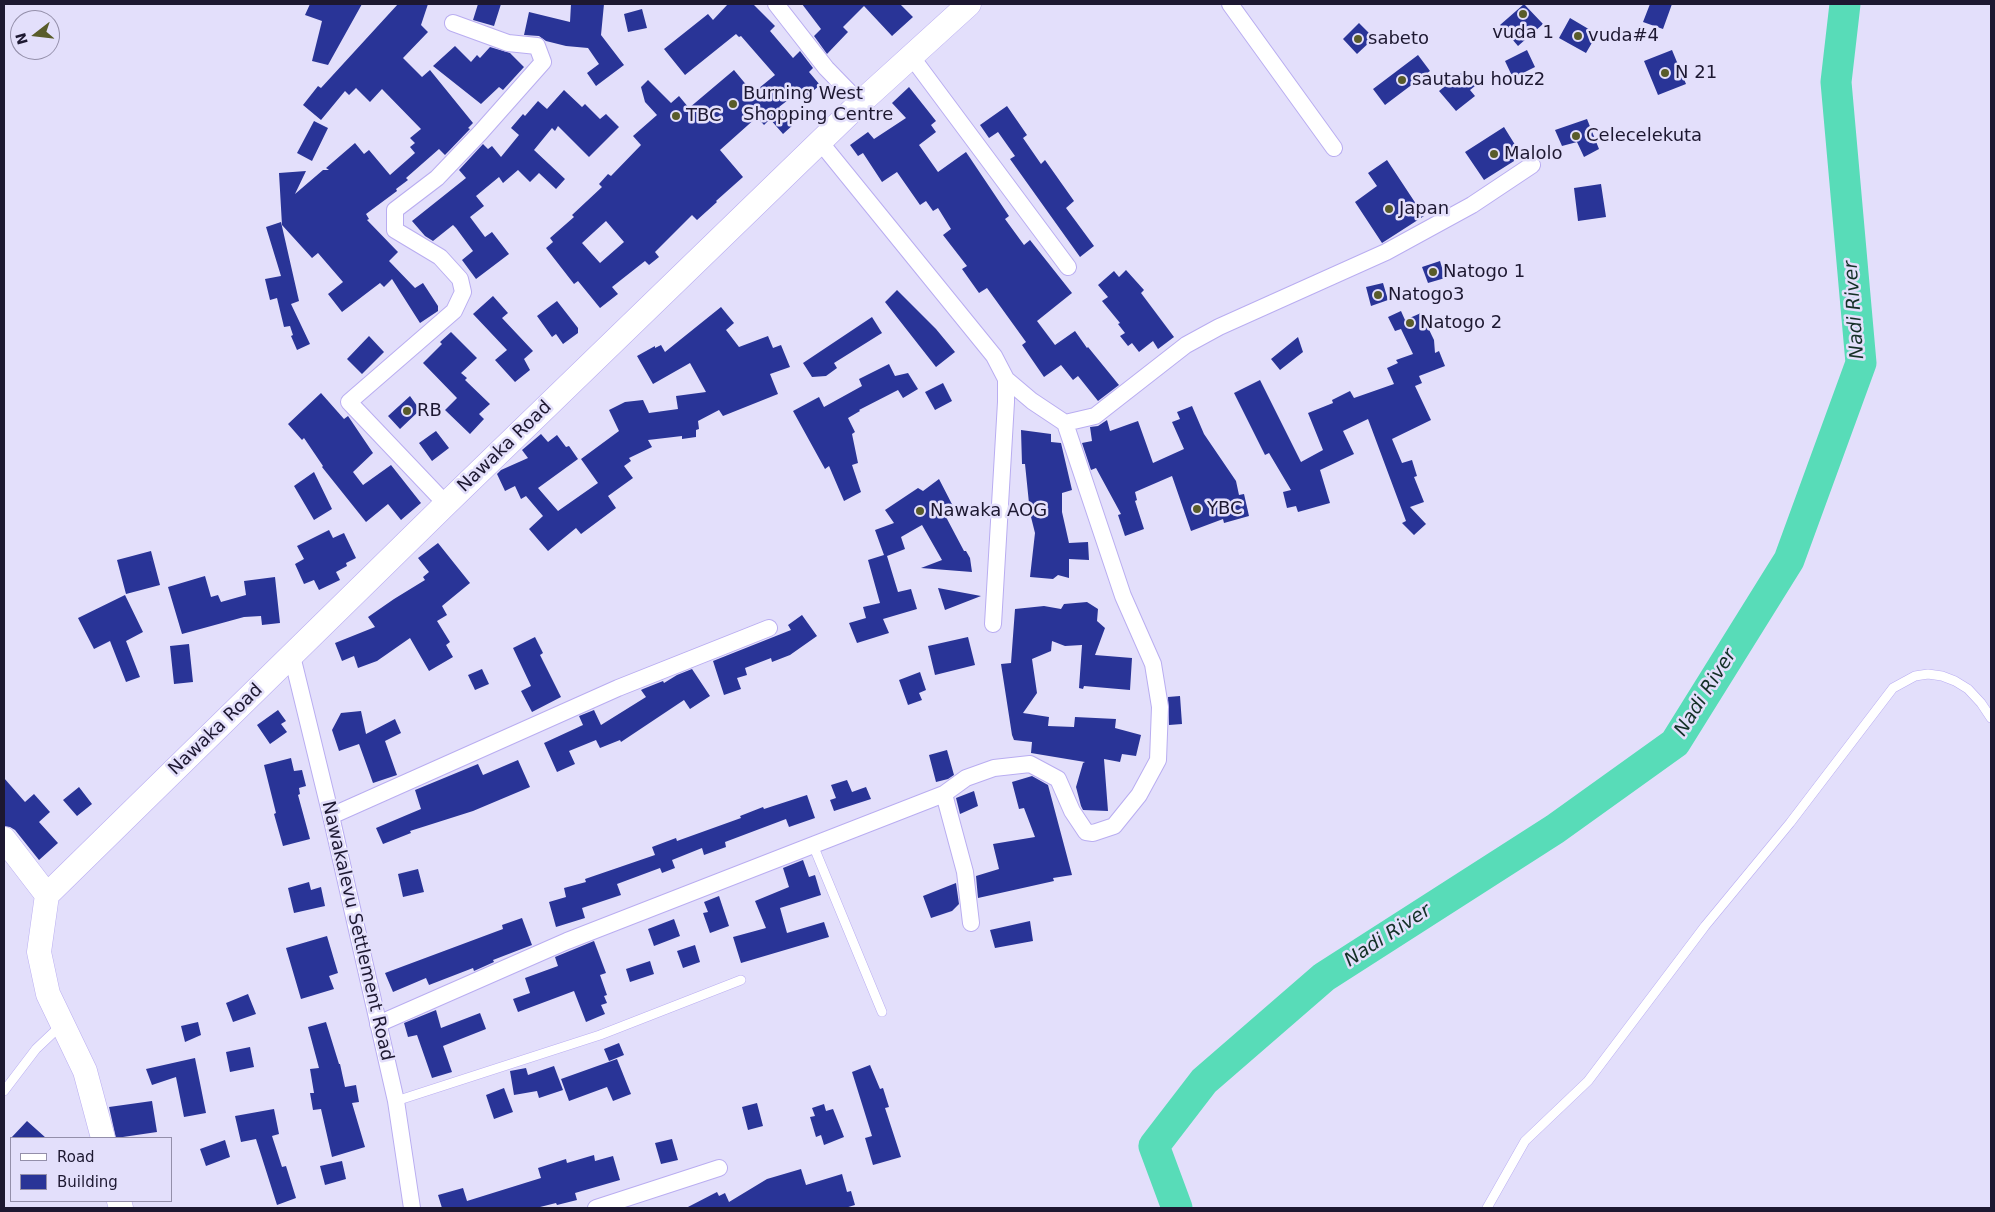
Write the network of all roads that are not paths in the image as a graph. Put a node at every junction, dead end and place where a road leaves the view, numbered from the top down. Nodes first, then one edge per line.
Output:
1 (776, 4) edge
2 (969, 4) edge
3 (1230, 4) edge
4 (453, 23) dead end
5 (911, 56) junction
6 (860, 103) junction
7 (821, 142) junction
8 (1334, 148) dead end
9 (1532, 165) dead end
10 (1068, 267) dead end
11 (1006, 379) junction
12 (1065, 423) junction
13 (446, 504) junction
14 (993, 624) dead end
15 (769, 628) dead end
16 (292, 656) junction
17 (1991, 718) edge
18 (944, 794) junction
19 (331, 816) junction
20 (4, 839) edge
21 (814, 845) junction
22 (47, 895) junction
23 (971, 923) dead end
24 (741, 980) dead end
25 (882, 1012) dead end
26 (58, 1016) junction
27 (378, 1024) junction
28 (4, 1091) edge
29 (396, 1101) junction
30 (102, 1137) edge
31 (719, 1168) dead end
32 (412, 1208) edge
33 (596, 1208) edge
34 (1487, 1208) edge

1 - 6 street
2 - 5 street, Nawaka Road
3 - 8 street
4 - 13 street
5 - 6 street, Nawaka Road
5 - 10 street
6 - 7 street, Nawaka Road
7 - 11 street
7 - 13 street, Nawaka Road
9 - 12 street
11 - 12 street
11 - 14 street
12 - 18 street
13 - 16 street, Nawaka Road
15 - 19 street
16 - 19 street, Nawakalevu Settlement Road
16 - 22 street, Nawaka Road
17 - 34 lane
18 - 21 street
18 - 23 street
19 - 27 street, Nawakalevu Settlement Road
20 - 22 street
21 - 25 lane
21 - 27 street
22 - 26 street
24 - 29 lane
26 - 28 lane
26 - 30 street
27 - 29 street, Nawakalevu Settlement Road
29 - 32 street, Nawakalevu Settlement Road
31 - 33 street

